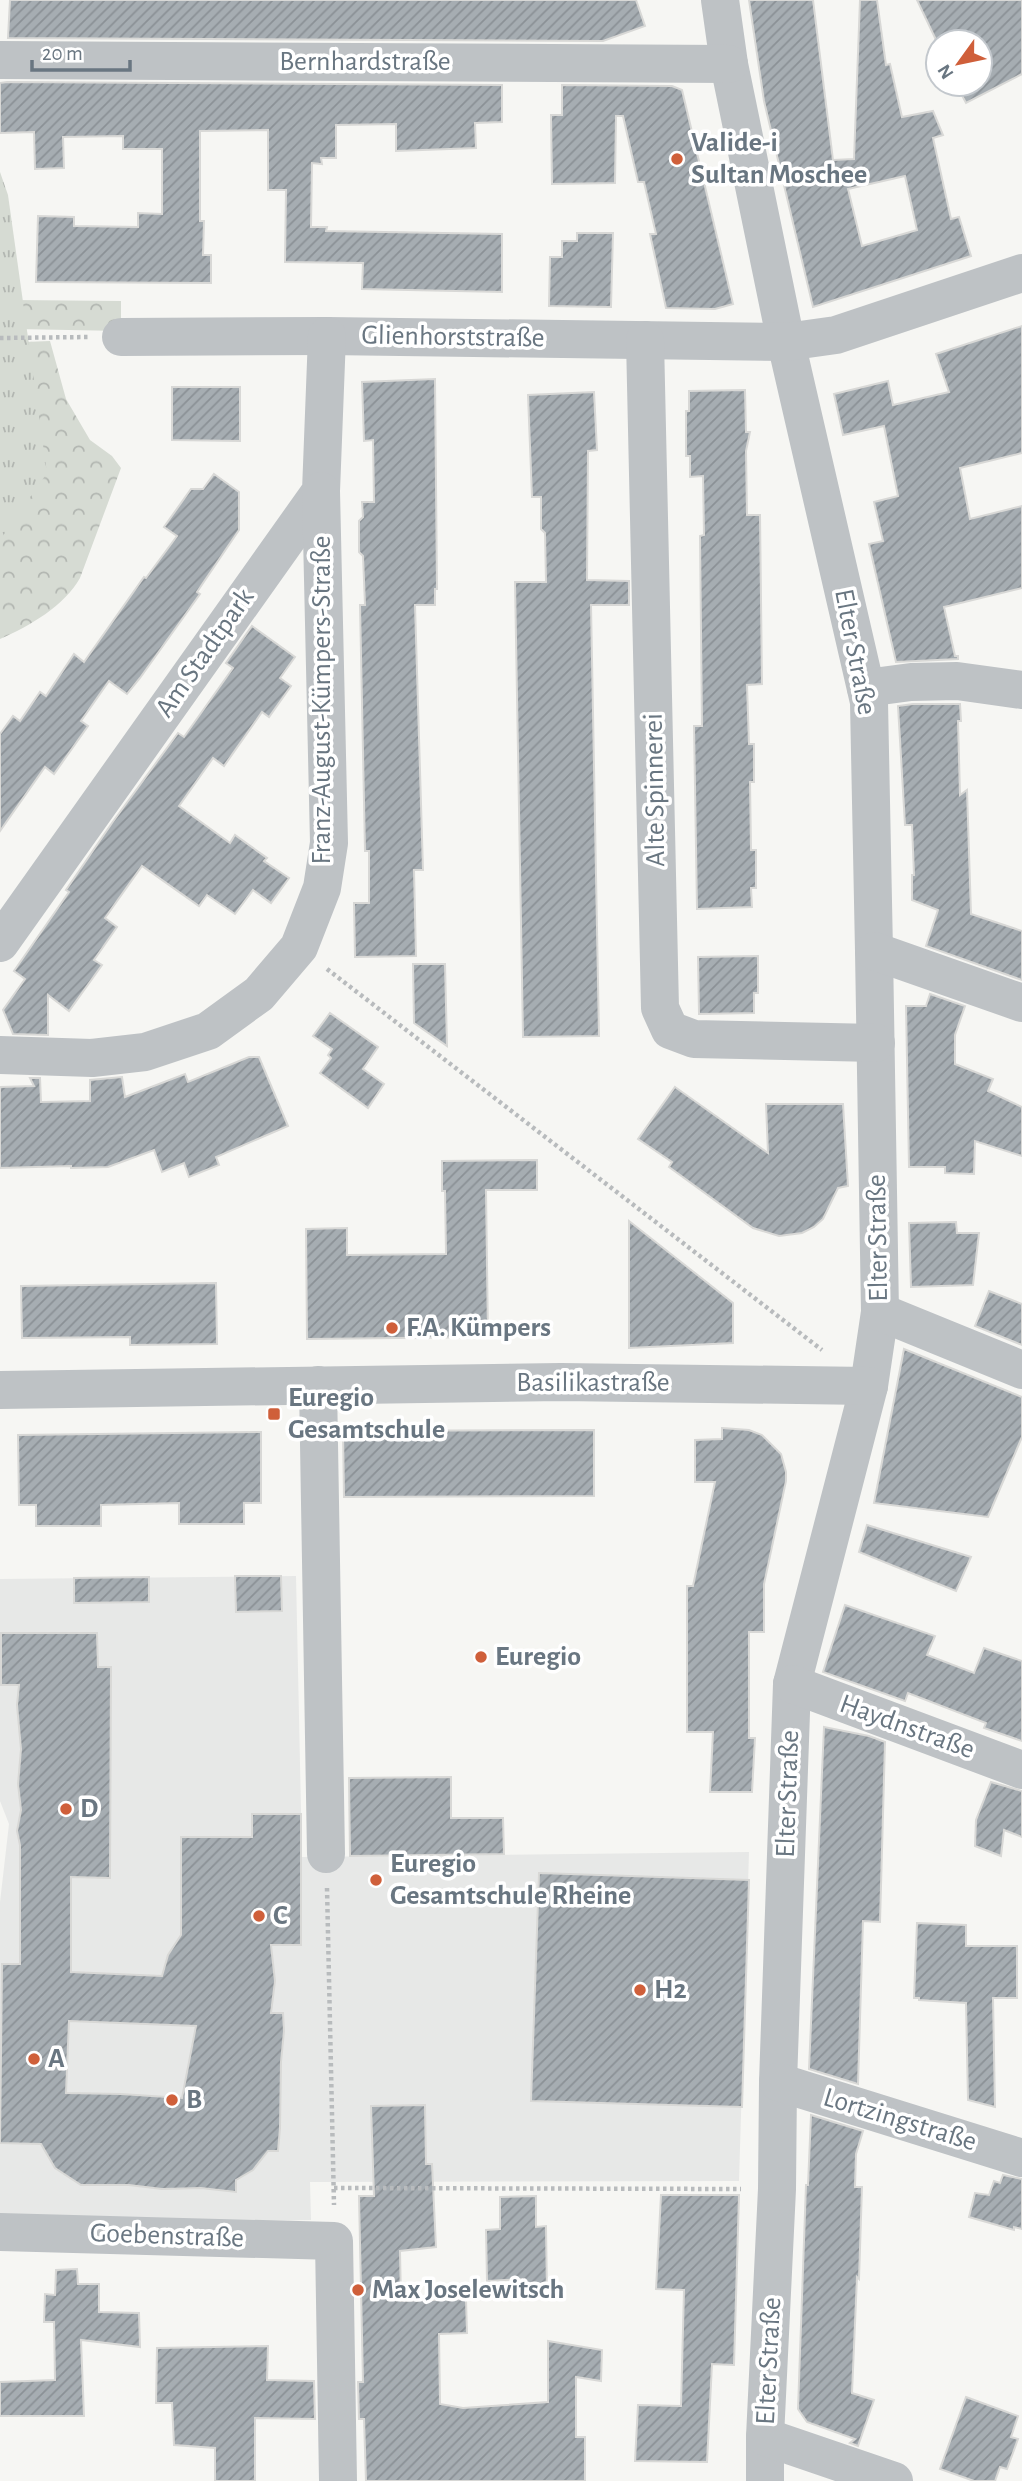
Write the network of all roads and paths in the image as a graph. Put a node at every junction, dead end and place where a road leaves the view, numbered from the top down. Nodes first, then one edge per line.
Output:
1 (720, 0) edge
2 (0, 60) edge
3 (729, 64) junction
4 (1022, 273) edge
5 (327, 336) junction
6 (121, 337) joint
7 (0, 338) edge
8 (645, 340) junction
9 (786, 342) junction
10 (321, 491) junction
11 (866, 688) junction
12 (1022, 690) edge
13 (0, 943) edge
14 (299, 947) junction
15 (874, 951) junction
16 (1022, 1003) edge
17 (876, 1043) junction
18 (0, 1055) edge
19 (880, 1312) junction
20 (825, 1352) dead end
21 (1022, 1370) edge
22 (318, 1384) junction
23 (869, 1386) junction
24 (0, 1390) edge
25 (792, 1684) junction
26 (1022, 1769) edge
27 (326, 1854) joint
28 (778, 2082) junction
29 (1022, 2158) edge
30 (334, 2188) junction
31 (777, 2189) junction
32 (0, 2232) edge
33 (334, 2241) junction
34 (765, 2437) junction
35 (338, 2481) edge
36 (765, 2481) edge
37 (894, 2481) edge

1 - 3 street, Elter Straße
2 - 3 street, Bernhardstraße
3 - 9 street, Elter Straße
4 - 9 street, Glienhorststraße
5 - 6 street, Glienhorststraße
5 - 8 street, Glienhorststraße
5 - 10 street
6 - 7 path
8 - 9 street, Glienhorststraße
8 - 17 street, Alte Spinnerei
9 - 11 street, Elter Straße
10 - 13 street, Am Stadtpark
10 - 14 street, Franz-August-Kümpers-Straße
11 - 12 street
11 - 15 street, Elter Straße
14 - 18 street, Franz-August-Kümpers-Straße
14 - 20 path
15 - 16 street
15 - 17 street, Elter Straße
17 - 19 street, Elter Straße
19 - 21 street
19 - 23 street, Elter Straße
22 - 23 street, Basilikastraße
22 - 24 street, Basilikastraße
22 - 27 street
23 - 25 street, Elter Straße
25 - 26 street, Haydnstraße
25 - 28 street, Elter Straße
27 - 30 path
28 - 29 street, Lortzingstraße
28 - 31 street, Elter Straße
30 - 31 path
30 - 33 path
31 - 34 street, Elter Straße
32 - 33 street, Goebenstraße
33 - 35 street
34 - 36 street, Elter Straße
34 - 37 street

